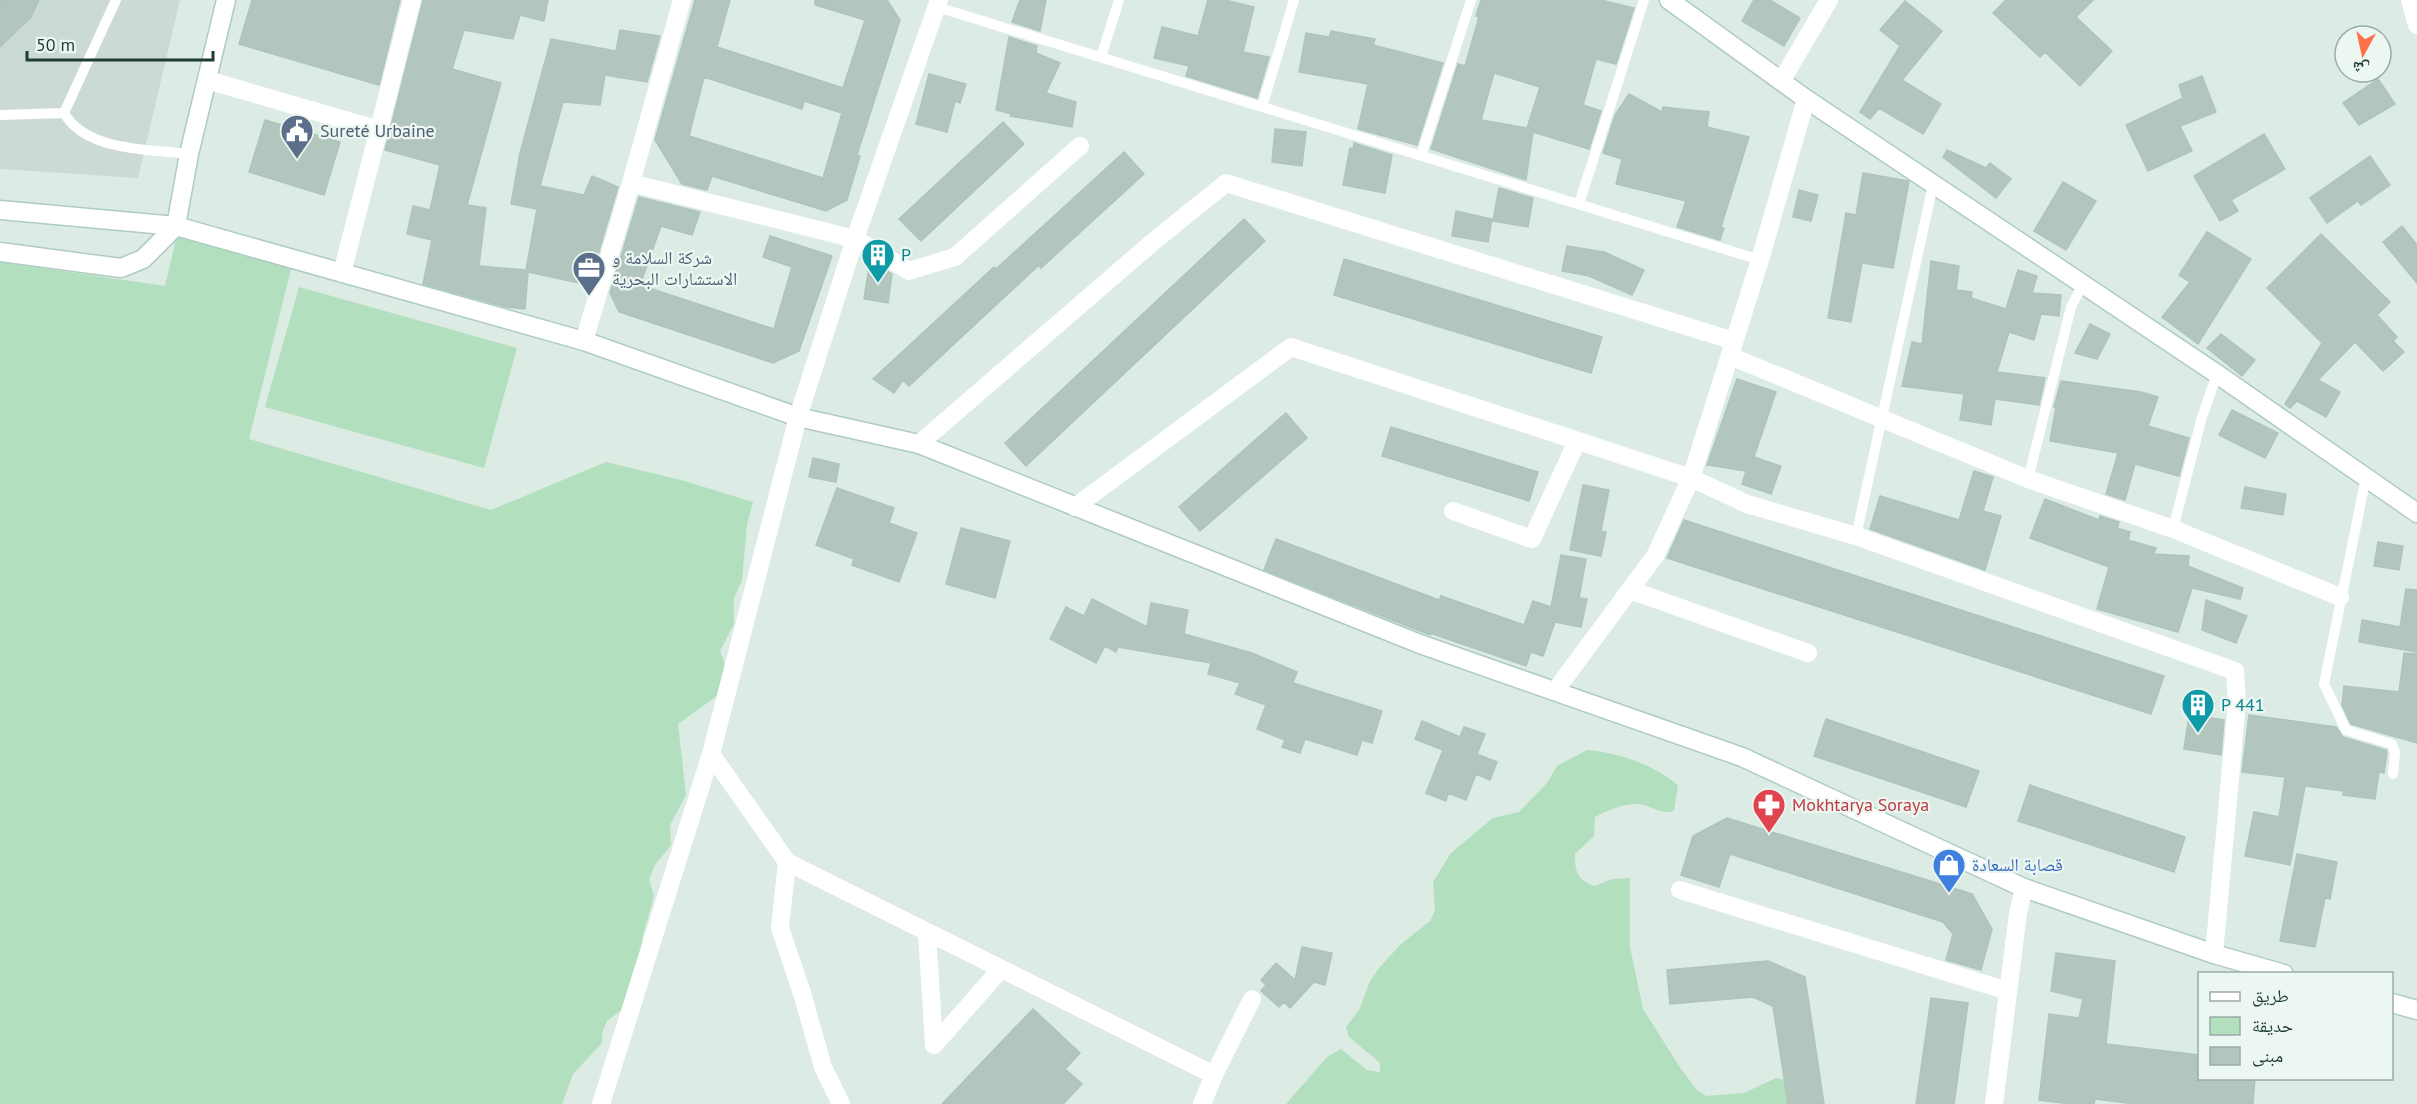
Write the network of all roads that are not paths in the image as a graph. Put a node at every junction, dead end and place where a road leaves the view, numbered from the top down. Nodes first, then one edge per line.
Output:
1 (116, 0) edge
2 (226, 0) edge
3 (412, 0) edge
4 (682, 0) edge
5 (1119, 0) edge
6 (1294, 0) edge
7 (1471, 0) edge
8 (1644, 0) edge
9 (1669, 0) edge
10 (1829, 0) edge
11 (2410, 0) edge
12 (938, 2) edge
13 (2417, 26) edge
14 (1101, 57) junction
15 (207, 80) junction
16 (1782, 80) junction
17 (1806, 99) junction
18 (1262, 107) junction
19 (64, 113) junction
20 (0, 115) edge
21 (379, 130) junction
22 (1080, 146) dead end
23 (189, 154) junction
24 (1421, 156) junction
25 (631, 183) junction
26 (1933, 185) junction
27 (1579, 204) junction
28 (0, 210) edge
29 (176, 226) junction
30 (855, 239) junction
31 (0, 252) edge
32 (1760, 260) junction
33 (342, 273) junction
34 (2083, 284) junction
35 (584, 341) junction
36 (1732, 349) junction
37 (2217, 374) junction
38 (798, 417) junction
39 (1882, 420) junction
40 (1577, 441) junction
41 (919, 444) junction
42 (2366, 477) junction
43 (1691, 478) junction
44 (2028, 479) junction
45 (1075, 507) junction
46 (1453, 511) dead end
47 (2417, 513) edge
48 (2173, 529) junction
49 (1856, 536) junction
50 (1630, 590) junction
51 (2340, 597) junction
52 (1808, 653) dead end
53 (1556, 691) junction
54 (711, 754) junction
55 (2393, 774) dead end
56 (788, 862) junction
57 (2024, 888) junction
58 (1680, 890) dead end
59 (927, 932) junction
60 (2214, 954) junction
61 (1002, 969) junction
62 (2277, 972) edge
63 (2008, 991) junction
64 (1252, 999) dead end
65 (2393, 1004) edge
66 (2417, 1010) edge
67 (1215, 1075) junction
68 (601, 1104) edge
69 (841, 1104) edge
70 (1202, 1104) edge
71 (1994, 1104) edge

1 - 19 lane
2 - 15 street
3 - 21 street
4 - 25 street
5 - 14 lane
6 - 18 lane
7 - 24 lane
8 - 27 lane
9 - 16 street
10 - 16 street
11 - 13 street
12 - 14 lane
12 - 30 street
14 - 18 lane
15 - 21 street
15 - 23 street
16 - 17 street
17 - 26 street
17 - 32 street
18 - 24 lane
19 - 20 lane
19 - 23 lane
21 - 33 street
22 - 30 street
23 - 29 street
24 - 27 lane
25 - 30 street
25 - 35 street
26 - 34 street
26 - 39 lane
27 - 32 lane
28 - 29 street
29 - 31 street
29 - 33 street
30 - 38 street
32 - 36 street
33 - 35 street
34 - 37 street
34 - 44 lane
35 - 38 street
36 - 39 street
36 - 41 street
36 - 43 street
37 - 42 street
37 - 48 lane
38 - 41 street
38 - 54 street
39 - 44 street
39 - 49 lane
40 - 43 street
40 - 45 street
40 - 46 street
41 - 45 street
42 - 47 street
42 - 51 lane
43 - 49 street
43 - 50 street
44 - 48 street
45 - 53 street
48 - 51 street
49 - 60 street
50 - 52 street
50 - 53 street
51 - 55 lane
53 - 57 street
54 - 56 street
54 - 68 street
56 - 59 street
56 - 69 street
57 - 60 street
57 - 63 street
58 - 63 street
59 - 61 street
59 - 61 street
60 - 62 street
61 - 67 street
63 - 71 street
64 - 67 street
65 - 66 street
67 - 70 street

